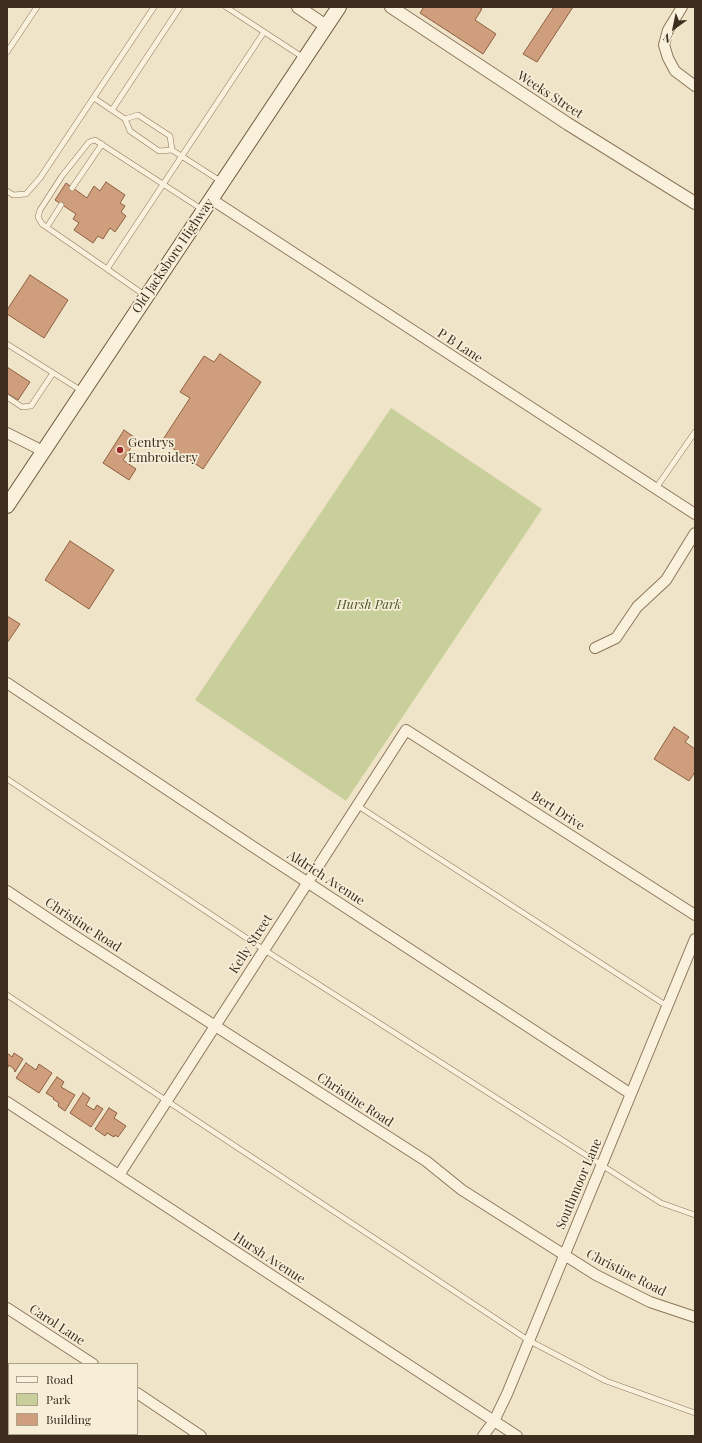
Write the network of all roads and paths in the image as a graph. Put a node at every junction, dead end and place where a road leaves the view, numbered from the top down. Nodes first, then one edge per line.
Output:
1 (37, 7) edge
2 (154, 7) edge
3 (180, 7) edge
4 (226, 7) edge
5 (298, 7) edge
6 (339, 7) edge
7 (391, 7) edge
8 (679, 8) edge
9 (326, 26) junction
10 (264, 32) junction
11 (7, 52) edge
12 (305, 58) junction
13 (695, 86) edge
14 (94, 98) junction
15 (112, 110) junction
16 (125, 119) junction
17 (102, 144) junction
18 (172, 150) junction
19 (182, 157) junction
20 (222, 182) junction
21 (164, 185) junction
22 (72, 188) dead end
23 (7, 191) edge
24 (695, 203) edge
25 (61, 205) dead end
26 (207, 205) junction
27 (47, 227) junction
28 (107, 269) junction
29 (147, 296) junction
30 (7, 344) edge
31 (53, 373) junction
32 (83, 392) junction
33 (7, 398) edge
34 (695, 432) edge
35 (7, 433) edge
36 (43, 451) junction
37 (656, 488) junction
38 (7, 506) edge
39 (695, 514) edge
40 (695, 533) edge
41 (595, 648) dead end
42 (7, 683) edge
43 (406, 730) joint
44 (7, 779) edge
45 (358, 806) junction
46 (308, 881) junction
47 (7, 891) edge
48 (695, 915) edge
49 (695, 939) edge
50 (263, 949) junction
51 (7, 995) edge
52 (668, 1006) junction
53 (214, 1026) junction
54 (632, 1094) junction
55 (168, 1101) junction
56 (7, 1102) edge
57 (602, 1165) junction
58 (119, 1174) junction
59 (695, 1215) edge
60 (564, 1255) junction
61 (7, 1308) edge
62 (695, 1318) edge
63 (528, 1340) junction
64 (91, 1363) edge
65 (138, 1394) edge
66 (695, 1413) edge
67 (494, 1421) junction
68 (202, 1436) edge
69 (483, 1436) edge
70 (517, 1436) edge

1 - 11 lane
2 - 14 lane
3 - 15 lane
4 - 10 lane
5 - 9 street
6 - 9 main road, Old Jacksboro Highway
7 - 24 street, Weeks Street
8 - 13 street
9 - 12 main road, Old Jacksboro Highway
10 - 12 lane
10 - 19 lane
12 - 20 main road, Old Jacksboro Highway
14 - 15 lane
14 - 23 lane
15 - 16 lane
16 - 18 lane
16 - 18 lane
17 - 21 lane
17 - 22 lane
17 - 27 lane
18 - 19 lane
19 - 20 lane
19 - 21 lane
20 - 26 main road, Old Jacksboro Highway
21 - 26 lane
21 - 28 lane
25 - 27 lane
26 - 29 main road, Old Jacksboro Highway
26 - 37 street, P B Lane
27 - 28 lane
28 - 29 lane
29 - 32 main road, Old Jacksboro Highway
30 - 31 lane
31 - 32 lane
31 - 33 lane
32 - 36 main road, Old Jacksboro Highway
34 - 37 lane
35 - 36 street
36 - 38 main road, Old Jacksboro Highway
37 - 39 street, P B Lane
40 - 41 street
42 - 46 street, Aldrich Avenue
43 - 45 street, Kelly Street
43 - 48 street, Bert Drive
44 - 50 lane
45 - 46 street, Kelly Street
45 - 52 lane
46 - 50 street, Kelly Street
46 - 54 street, Aldrich Avenue
47 - 53 street, Christine Road
49 - 52 street, Southmoor Lane
50 - 53 street, Kelly Street
50 - 57 lane
51 - 55 lane
52 - 54 street, Southmoor Lane
53 - 55 street, Kelly Street
53 - 60 street, Christine Road
54 - 57 street, Southmoor Lane
55 - 58 street, Kelly Street
55 - 63 lane
56 - 58 street, Hursh Avenue
57 - 59 lane
57 - 60 street, Southmoor Lane
58 - 67 street, Hursh Avenue
60 - 62 street, Christine Road
60 - 63 street, Southmoor Lane
61 - 64 street, Carol Lane
63 - 66 lane
63 - 67 street, Southmoor Lane
65 - 68 street
67 - 69 street, Southmoor Lane
67 - 70 street, Hursh Avenue

